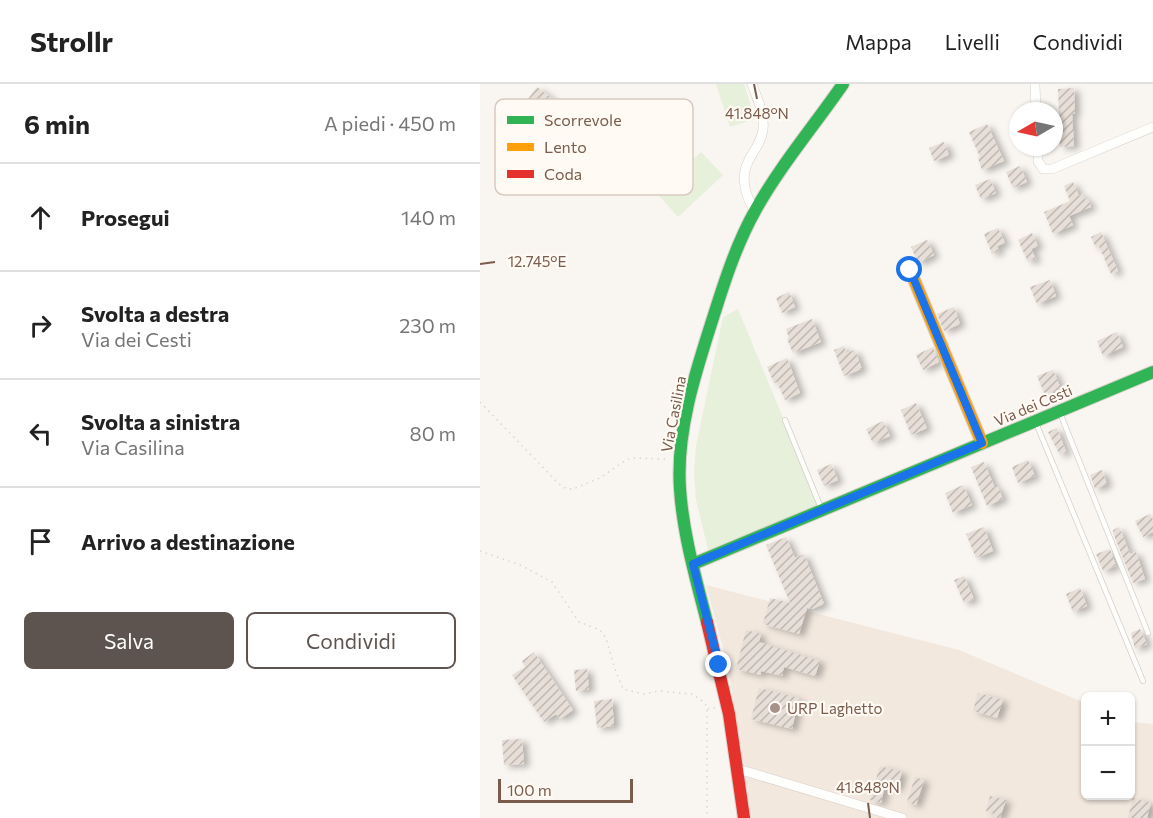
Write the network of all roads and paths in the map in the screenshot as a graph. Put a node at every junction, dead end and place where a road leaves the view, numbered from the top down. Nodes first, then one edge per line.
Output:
1 (752, 84) edge
2 (843, 84) edge
3 (1035, 84) edge
4 (1036, 102) edge
5 (1153, 127) edge
6 (1039, 156) edge
7 (755, 211) junction
8 (910, 270) dead end
9 (1153, 372) edge
10 (480, 402) edge
11 (1059, 411) junction
12 (785, 420) dead end
13 (1035, 420) junction
14 (982, 443) junction
15 (668, 459) dead end
16 (822, 511) junction
17 (480, 551) edge
18 (693, 564) junction
19 (1148, 633) dead end
20 (1143, 681) dead end
21 (728, 706) junction
22 (707, 709) junction
23 (738, 769) junction
24 (882, 815) edge
25 (707, 818) edge
26 (744, 818) edge
27 (902, 818) edge

1 - 7 street
2 - 7 main road, Via Casilina
3 - 4 street
5 - 6 street
7 - 18 main road, Via Casilina
8 - 14 main road
9 - 11 main road, Via dei Cesti
10 - 15 path
11 - 13 main road, Via dei Cesti
11 - 19 lane
12 - 16 lane
13 - 14 main road, Via dei Cesti
13 - 20 lane
14 - 16 main road, Via dei Cesti
16 - 18 main road, Via dei Cesti
17 - 22 path
18 - 21 main road, Via Casilina
21 - 22 path
21 - 23 main road, Via Casilina
22 - 25 path
23 - 24 street
23 - 26 main road, Via Casilina
24 - 27 street

